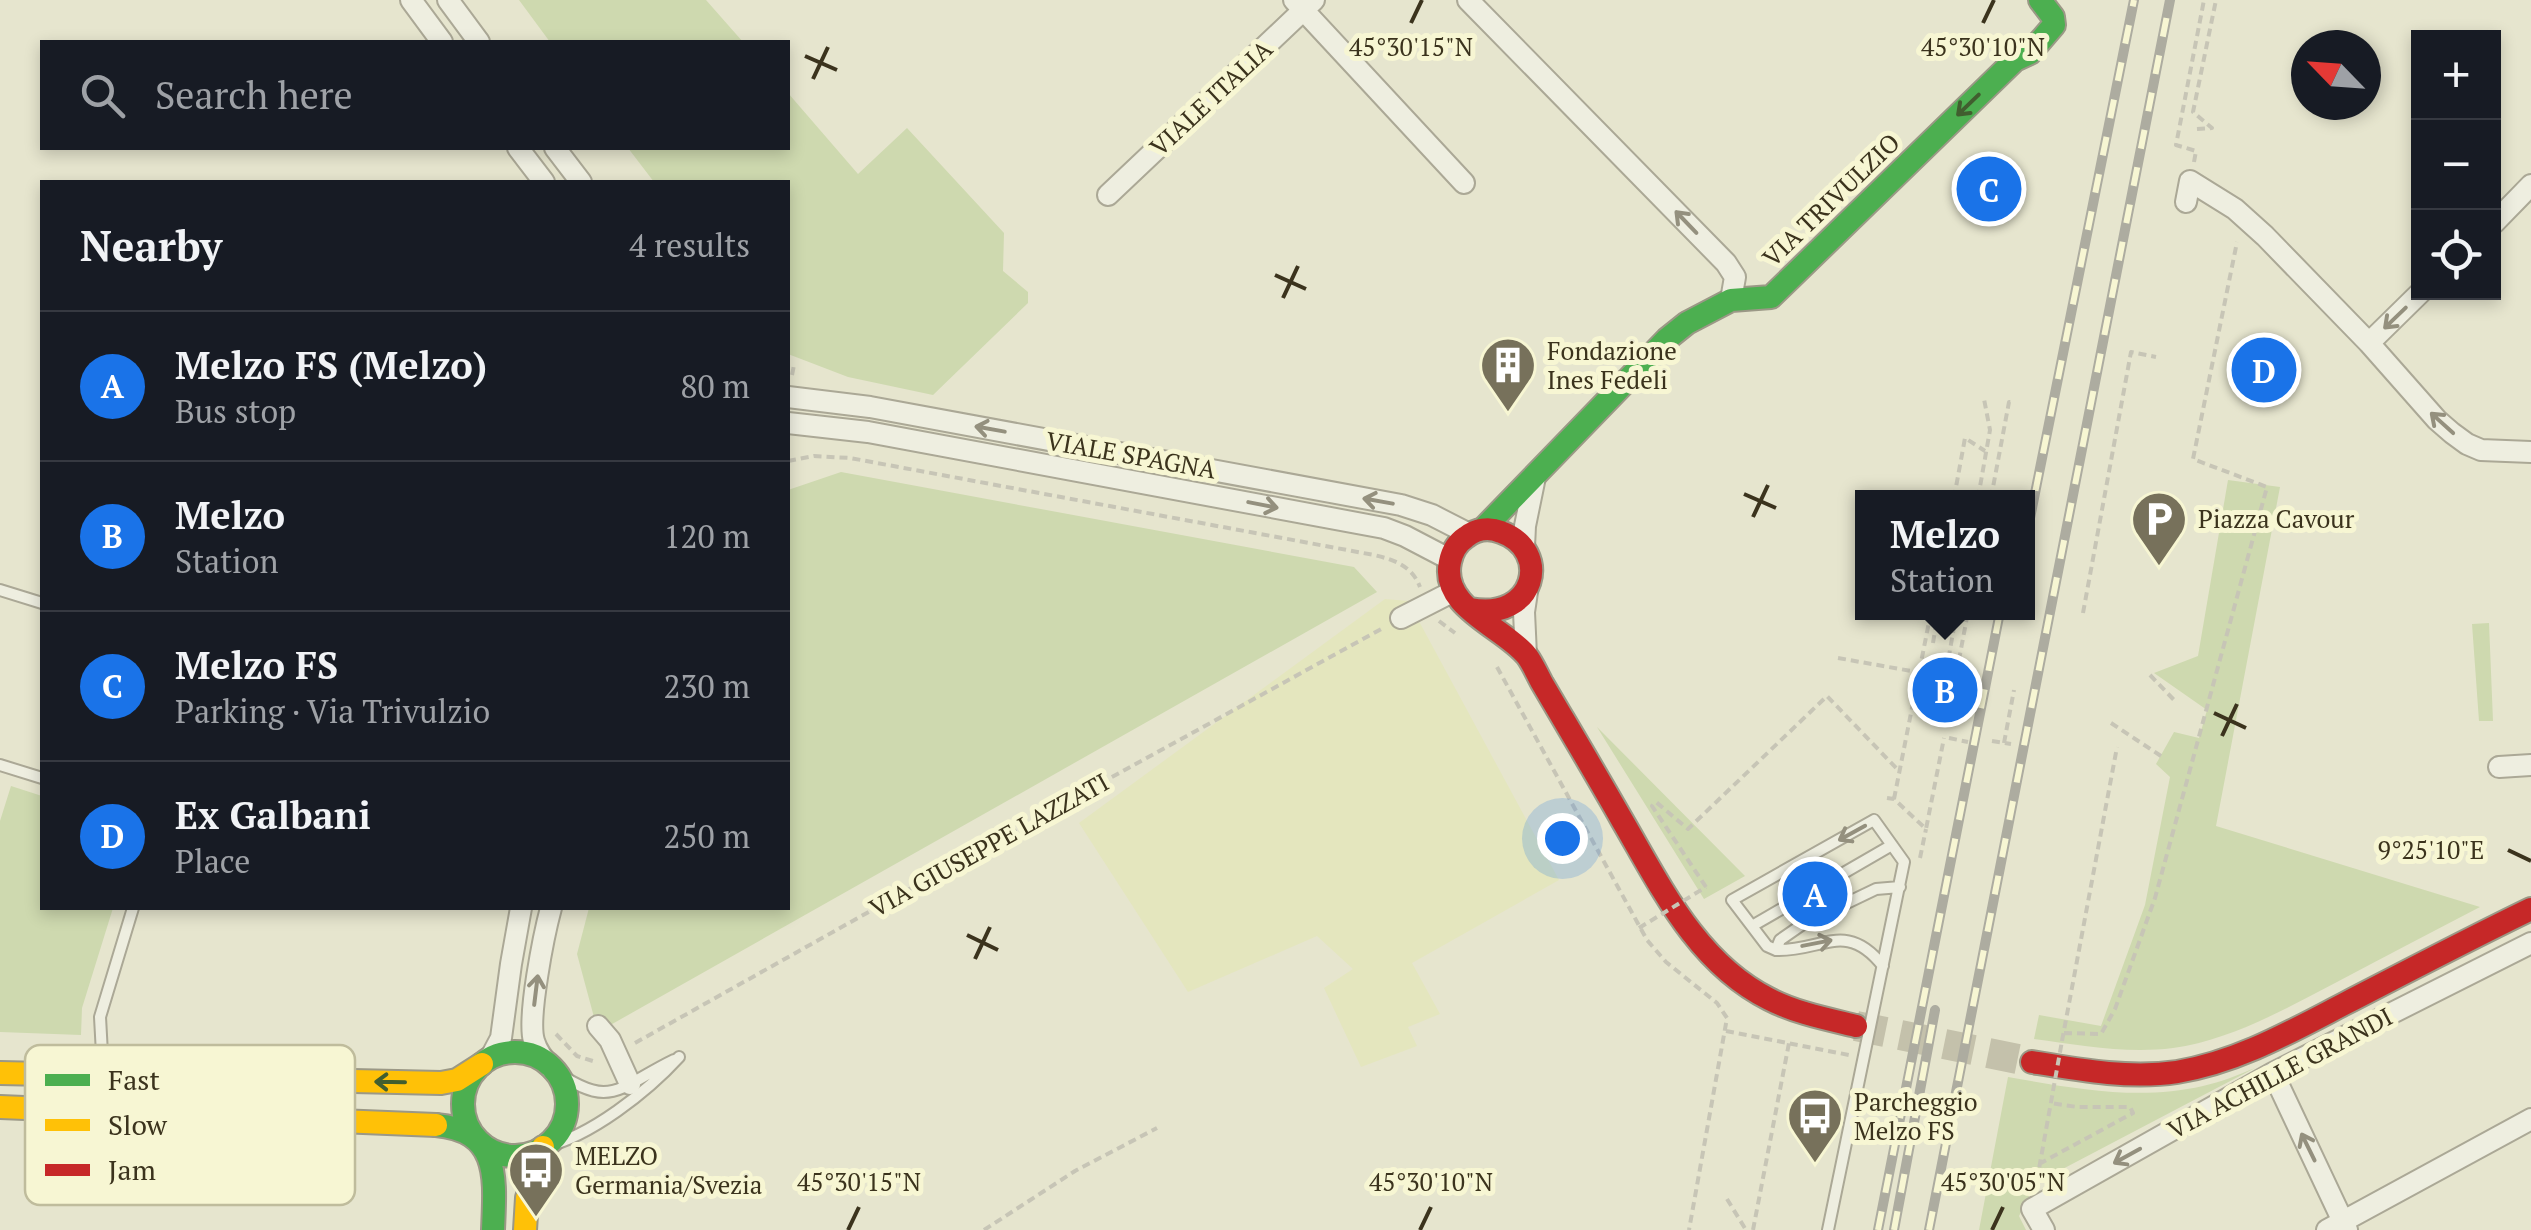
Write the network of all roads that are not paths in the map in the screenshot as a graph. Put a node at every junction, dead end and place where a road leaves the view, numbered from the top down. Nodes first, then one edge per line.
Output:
1 (411, 0) edge
2 (448, 0) edge
3 (1468, 0) edge
4 (1304, 3) edge
5 (2045, 6) edge
6 (441, 40) edge
7 (478, 40) edge
8 (520, 150) edge
9 (557, 150) edge
10 (542, 180) edge
11 (579, 180) edge
12 (1464, 183) dead end
13 (2531, 185) edge
14 (2188, 192) road end
15 (1108, 195) dead end
16 (2501, 216) edge
17 (1731, 300) junction
18 (2414, 300) edge
19 (2369, 343) junction
20 (790, 397) edge
21 (790, 424) edge
22 (2531, 452) edge
23 (1536, 477) junction
24 (1476, 532) junction
25 (1524, 547) junction
26 (1449, 559) junction
27 (1528, 587) junction
28 (0, 590) edge
29 (1452, 592) junction
30 (40, 602) edge
31 (1470, 609) junction
32 (1401, 618) road end
33 (1526, 654) junction
34 (2531, 764) edge
35 (0, 765) edge
36 (2499, 767) dead end
37 (40, 777) edge
38 (1892, 845) junction
39 (1900, 887) junction
40 (2531, 909) edge
41 (131, 910) edge
42 (521, 910) edge
43 (551, 910) edge
44 (1752, 926) junction
45 (2531, 943) edge
46 (1776, 950) junction
47 (1883, 966) junction
48 (598, 1026) dead end
49 (1856, 1026) tunnel mouth
50 (102, 1045) edge
51 (2032, 1062) tunnel mouth
52 (482, 1064) junction
53 (551, 1068) junction
54 (0, 1073) edge
55 (25, 1073) edge
56 (2273, 1073) junction
57 (355, 1081) edge
58 (632, 1090) junction
59 (0, 1107) edge
60 (25, 1108) edge
61 (2531, 1119) edge
62 (355, 1121) edge
63 (478, 1140) junction
64 (543, 1147) junction
65 (2339, 1227) edge
66 (493, 1230) edge
67 (525, 1230) edge
68 (1828, 1230) edge
69 (2044, 1230) edge

1 - 6 street
2 - 7 street
17 -> 3 street
4 - 12 street
4 - 15 street, VIALE ITALIA
5 -> 17 street, VIA TRIVULZIO
8 - 10 street
9 - 11 street
13 - 16 street
14 - 19 street
17 - 23 street, VIA TRIVULZIO
18 -> 19 street
22 -> 19 street
24 -> 20 street, VIALE SPAGNA
21 -> 26 street, VIALE SPAGNA
23 - 24 street, VIA TRIVULZIO
23 - 25 street, VIA TRIVULZIO
24 - 25 street
24 - 26 street
25 - 27 street
26 - 29 street
27 - 31 street
27 - 33 street
28 - 30 lane
29 - 31 street
29 - 32 street
31 - 33 street
33 - 49 street
34 - 36 street
35 - 37 lane
38 - 39 lane
38 - 44 lane
38 -> 44 lane
39 - 46 lane
39 - 47 lane
40 - 51 street
41 - 50 lane
42 - 52 street
53 -> 43 street
44 - 46 lane
45 - 56 street, VIA ACHILLE GRANDI
46 -> 47 lane
47 - 68 lane
48 - 58 street
52 - 53 street
52 -> 57 street
52 - 63 street
53 - 58 lane
53 - 64 street
54 - 55 street
65 -> 56 street
56 -> 69 street, VIA ACHILLE GRANDI
58 - 64 lane
59 - 60 street
61 - 65 street
62 - 63 street
63 - 64 street
63 - 66 street
64 - 67 street

